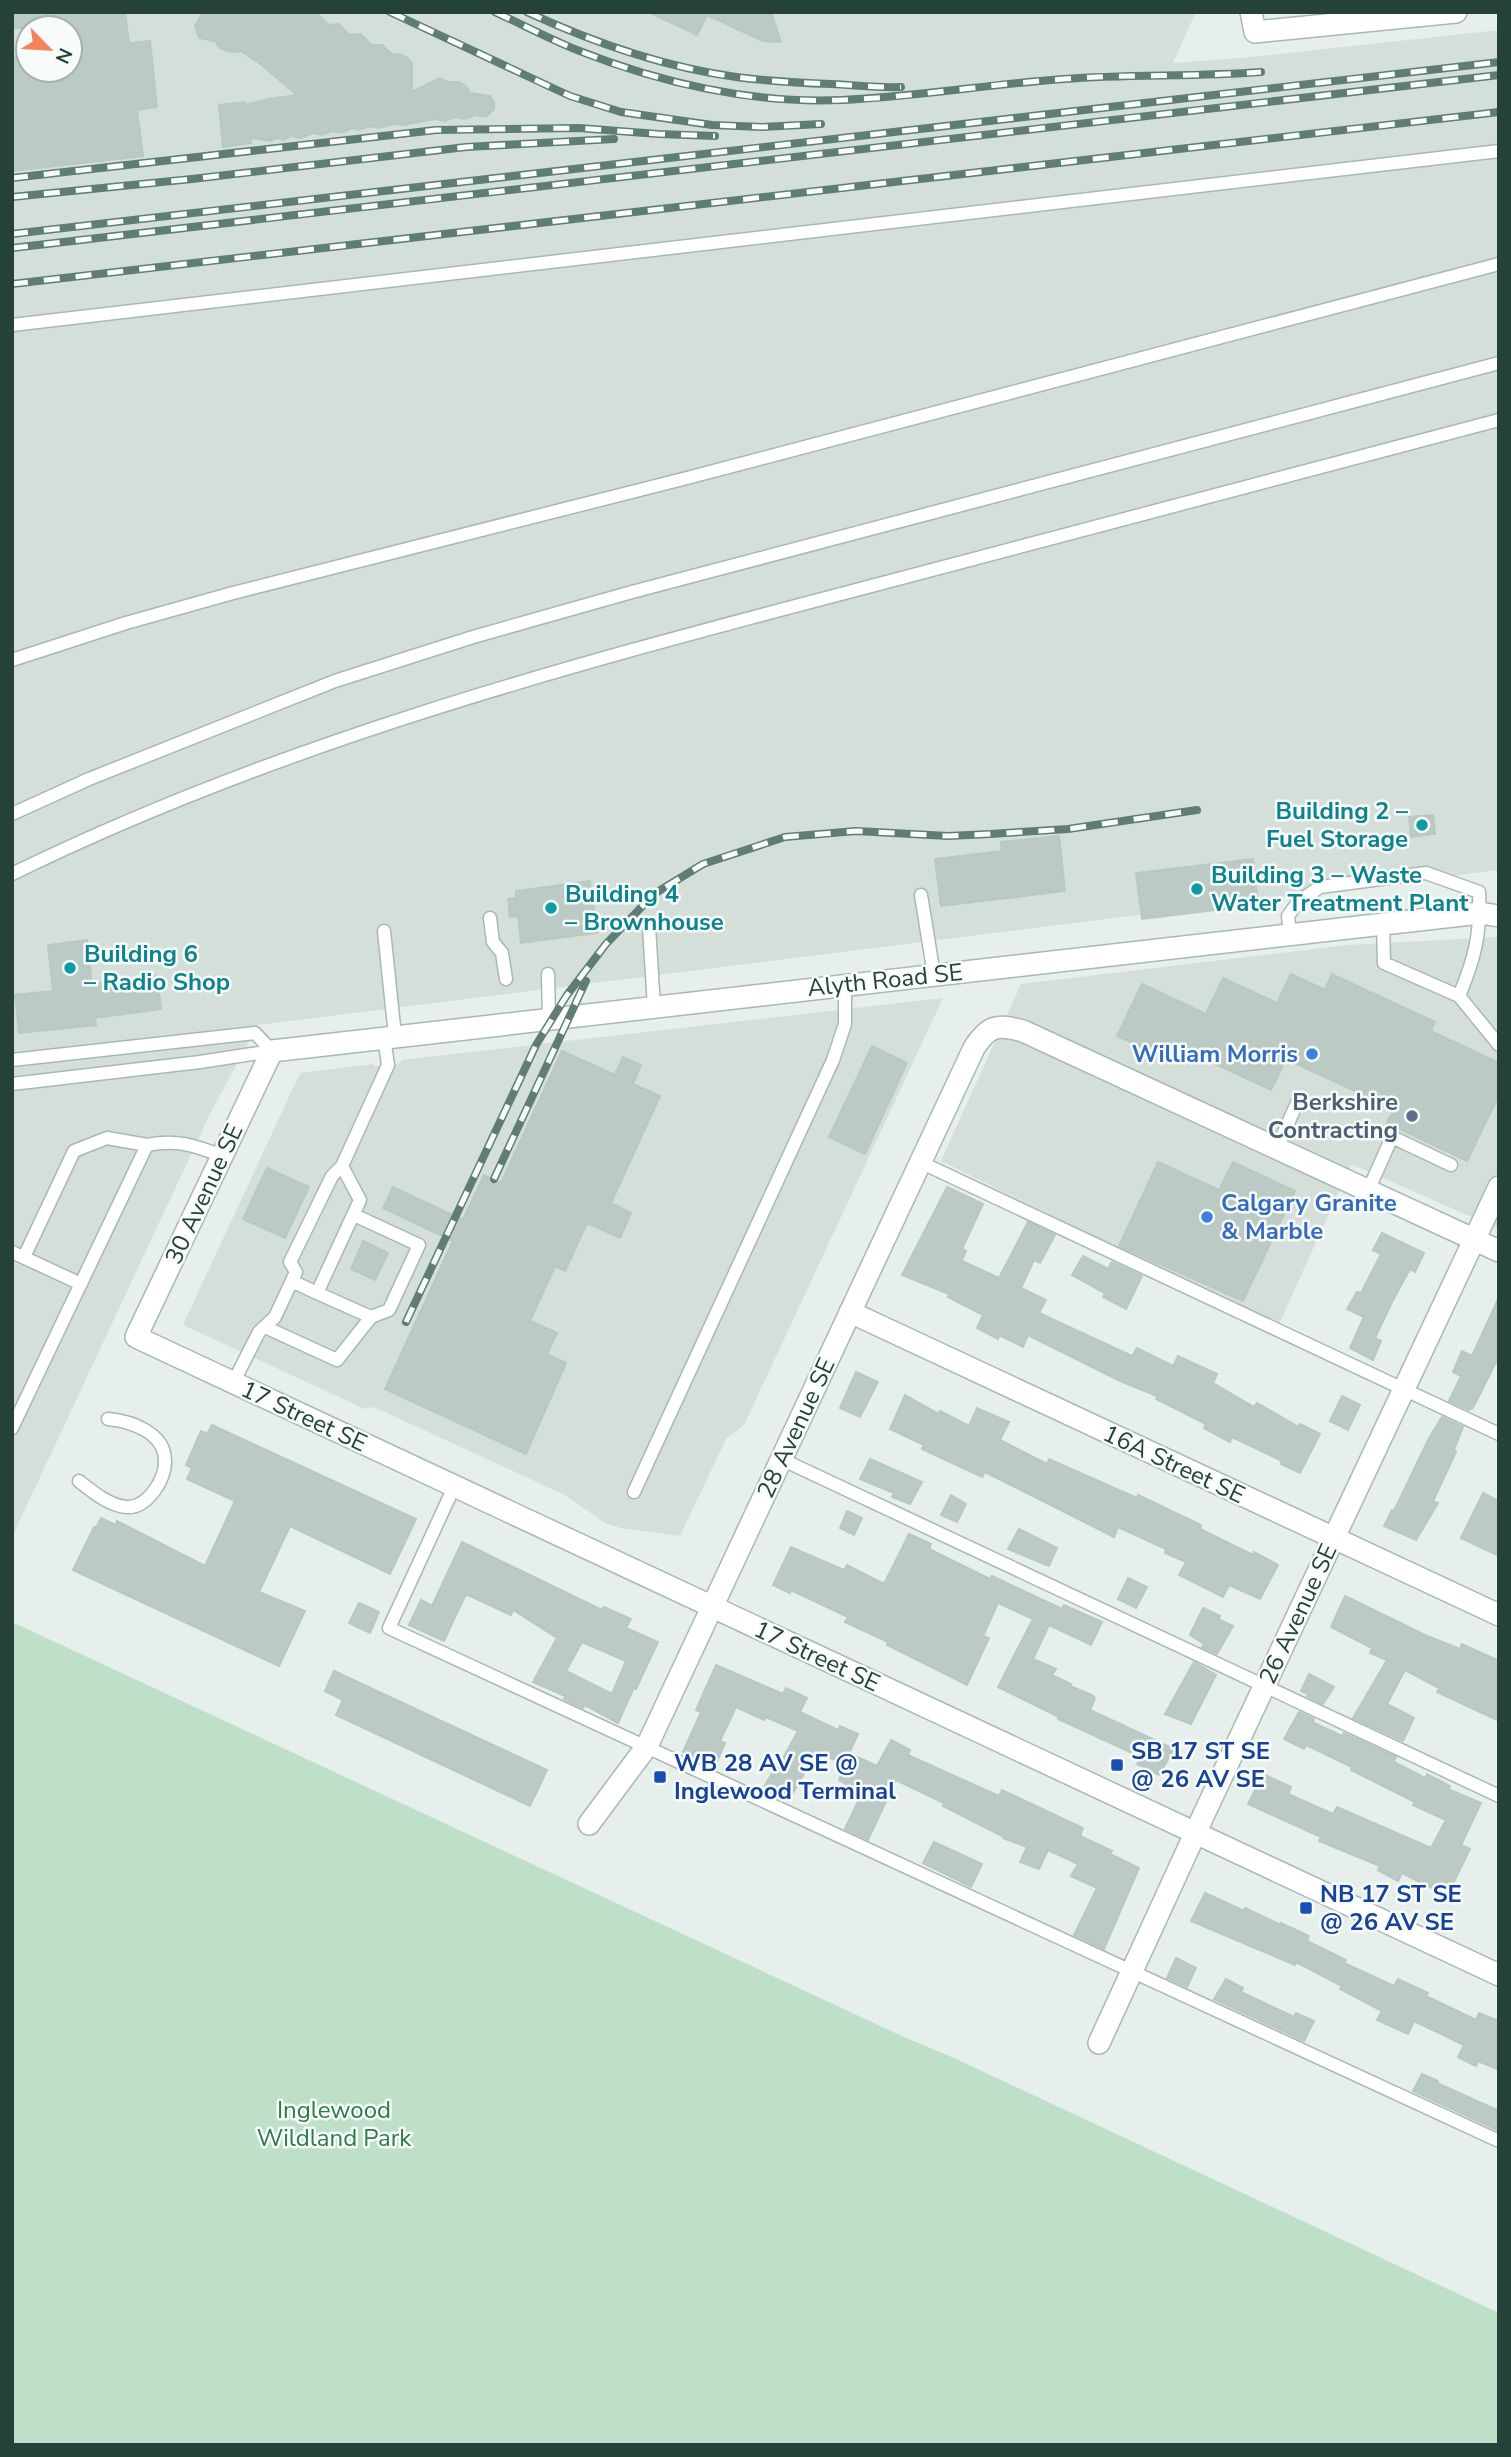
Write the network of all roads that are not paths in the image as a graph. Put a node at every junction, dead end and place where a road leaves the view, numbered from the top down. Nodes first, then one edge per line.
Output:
1 (1456, 12) edge
2 (1251, 14) edge
3 (1499, 151) edge
4 (1499, 264) edge
5 (12, 325) edge
6 (1499, 363) edge
7 (1499, 420) edge
8 (12, 660) edge
9 (12, 814) edge
10 (12, 874) edge
11 (922, 895) dead end
12 (1489, 915) edge
13 (490, 918) dead end
14 (1383, 924) junction
15 (649, 927) dead end
16 (384, 931) dead end
17 (1290, 935) junction
18 (548, 974) dead end
19 (934, 975) junction
20 (506, 979) dead end
21 (845, 985) junction
22 (1459, 996) junction
23 (654, 1007) junction
24 (549, 1018) junction
25 (390, 1037) junction
26 (1499, 1045) edge
27 (272, 1051) junction
28 (12, 1060) edge
29 (12, 1084) edge
30 (1297, 1103) dead end
31 (147, 1145) junction
32 (1277, 1148) junction
33 (222, 1156) junction
34 (920, 1162) junction
35 (1451, 1164) dead end
36 (342, 1166) junction
37 (1499, 1187) edge
38 (1368, 1191) junction
39 (354, 1215) junction
40 (1474, 1240) junction
41 (1499, 1251) edge
42 (18, 1254) edge
43 (292, 1281) junction
44 (81, 1284) junction
45 (317, 1293) junction
46 (850, 1312) junction
47 (371, 1317) junction
48 (265, 1327) junction
49 (136, 1337) joint
50 (233, 1383) junction
51 (1405, 1390) junction
52 (108, 1419) dead end
53 (12, 1428) edge
54 (1499, 1434) edge
55 (781, 1459) junction
56 (79, 1481) dead end
57 (454, 1487) junction
58 (634, 1492) dead end
59 (1334, 1539) junction
60 (712, 1607) junction
61 (1499, 1615) edge
62 (1265, 1686) junction
63 (647, 1746) junction
64 (1499, 1796) edge
65 (589, 1824) dead end
66 (1195, 1832) junction
67 (1131, 1972) junction
68 (1499, 1975) edge
69 (1099, 2043) dead end
70 (1499, 2141) edge

1 - 2 street
3 - 5 lane
4 - 8 lane
6 - 9 lane
7 - 10 lane
11 - 19 lane
12 - 14 street, Alyth Road SE
12 - 17 lane
12 - 22 lane
13 - 20 lane
14 - 17 street, Alyth Road SE
14 - 22 lane
15 - 23 lane
16 - 25 lane
17 - 19 street, Alyth Road SE
18 - 24 lane
19 - 21 street, Alyth Road SE
21 - 23 street, Alyth Road SE
21 - 58 lane
22 - 26 lane
23 - 24 street, Alyth Road SE
24 - 25 street, Alyth Road SE
25 - 27 street, Alyth Road SE
25 - 36 lane
27 - 28 lane
27 - 29 lane
27 - 33 street, 30 Avenue SE
30 - 32 lane
31 - 33 lane
31 - 42 lane
31 - 44 lane
32 - 34 street, 28 Avenue SE
32 - 38 street
33 - 49 street, 30 Avenue SE
34 - 46 street, 28 Avenue SE
34 - 51 lane
35 - 38 lane
36 - 39 lane
36 - 43 lane
37 - 40 street, 26 Avenue SE
38 - 40 street
39 - 45 lane
39 - 47 lane
40 - 41 street
40 - 51 street, 26 Avenue SE
42 - 44 lane
43 - 45 lane
43 - 48 lane
44 - 53 lane
45 - 47 lane
46 - 55 street, 28 Avenue SE
46 - 59 street, 16A Street SE
47 - 48 lane
48 - 50 lane
49 - 50 street, 17 Street SE
50 - 57 street, 17 Street SE
51 - 54 lane
51 - 59 street, 26 Avenue SE
52 - 56 lane
55 - 60 street, 28 Avenue SE
55 - 62 lane
57 - 60 street, 17 Street SE
57 - 63 lane
59 - 61 street, 16A Street SE
59 - 62 street, 26 Avenue SE
60 - 63 street, 28 Avenue SE
60 - 66 street, 17 Street SE
62 - 64 lane
62 - 66 street, 26 Avenue SE
63 - 65 street, 28 Avenue SE
63 - 67 lane
66 - 67 street, 26 Avenue SE
66 - 68 street, 17 Street SE
67 - 69 street, 26 Avenue SE
67 - 70 lane

